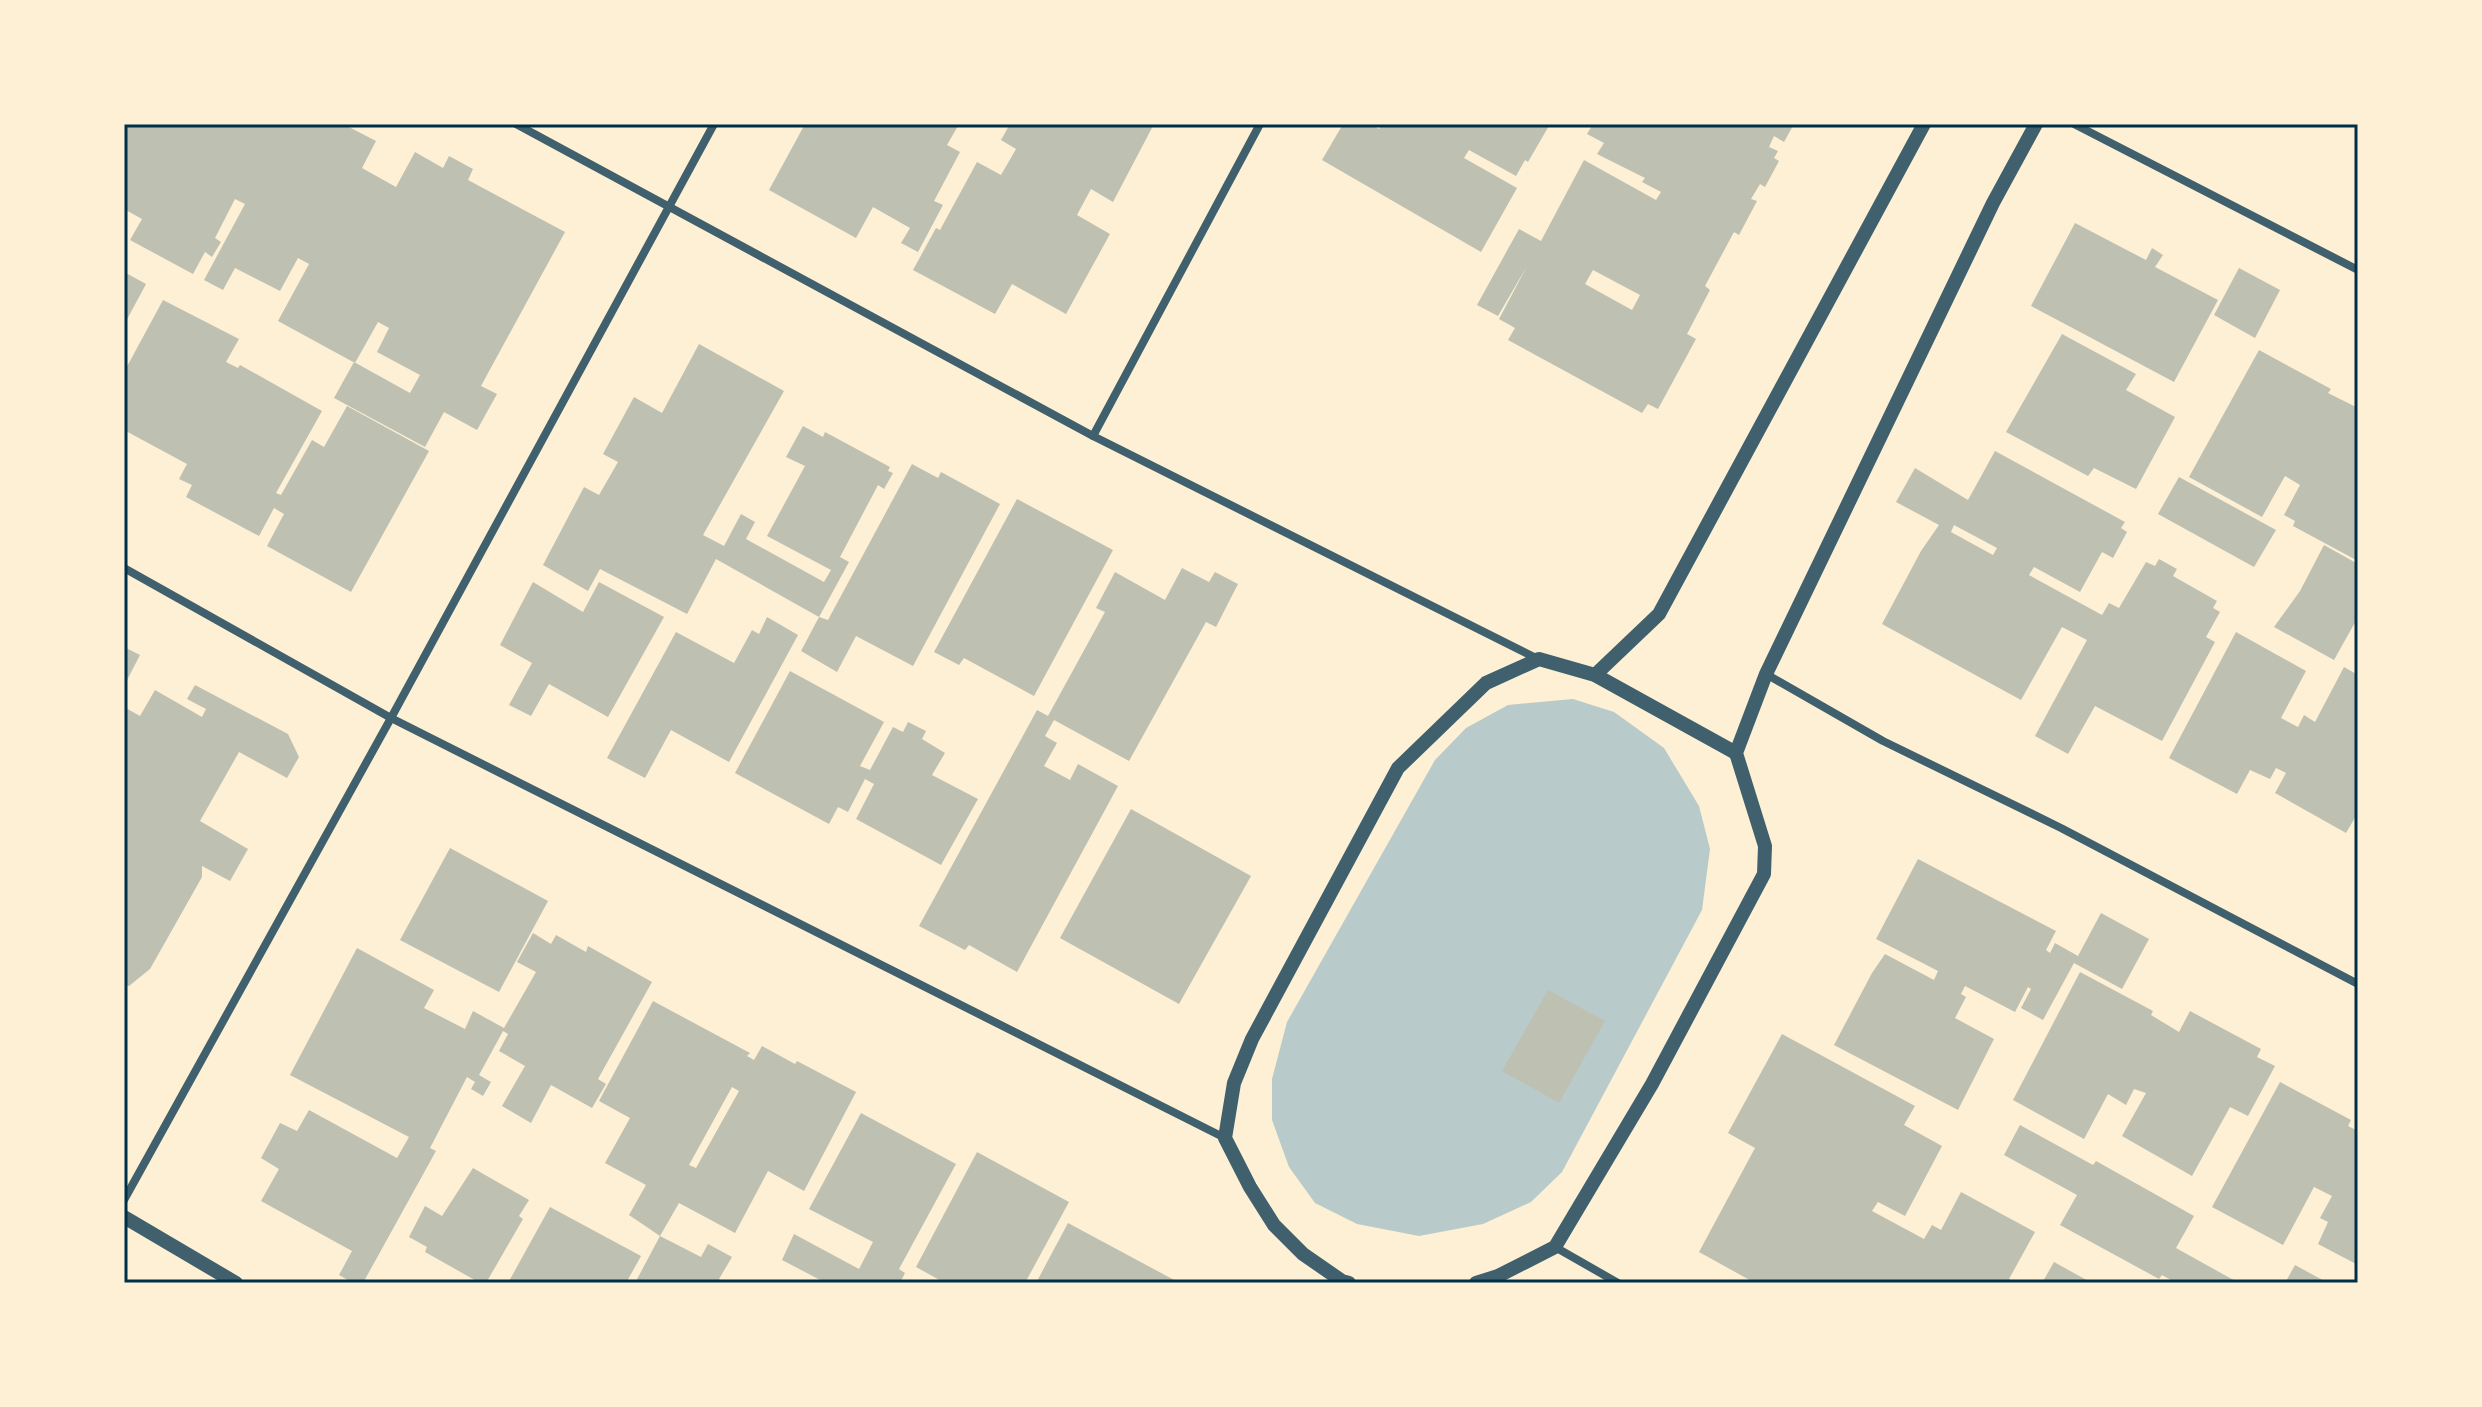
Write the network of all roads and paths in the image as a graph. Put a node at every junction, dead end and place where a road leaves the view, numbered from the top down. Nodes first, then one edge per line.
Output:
1 (516, 124) edge
2 (714, 124) edge
3 (1260, 124) edge
4 (1924, 124) edge
5 (2036, 124) edge
6 (2074, 124) edge
7 (671, 207) junction
8 (2358, 270) edge
9 (1093, 436) junction
10 (124, 568) edge
11 (1539, 659) junction
12 (1766, 674) junction
13 (1595, 675) junction
14 (391, 718) junction
15 (1736, 753) junction
16 (2358, 984) edge
17 (1225, 1138) junction
18 (124, 1200) edge
19 (124, 1217) edge
20 (1555, 1247) junction
21 (1344, 1282) edge
22 (236, 1283) edge
23 (1476, 1283) edge
24 (1618, 1283) edge

1 - 7 street
2 - 7 street
3 - 9 street
4 - 13 street
5 - 12 street
6 - 8 street
7 - 9 street
7 - 14 street
9 - 11 street
10 - 14 street
11 - 13 street
11 - 17 street
12 - 15 street
12 - 16 street
13 - 15 street
14 - 17 street
14 - 18 street
15 - 20 street
17 - 21 street
19 - 22 street
20 - 23 street
20 - 24 street

